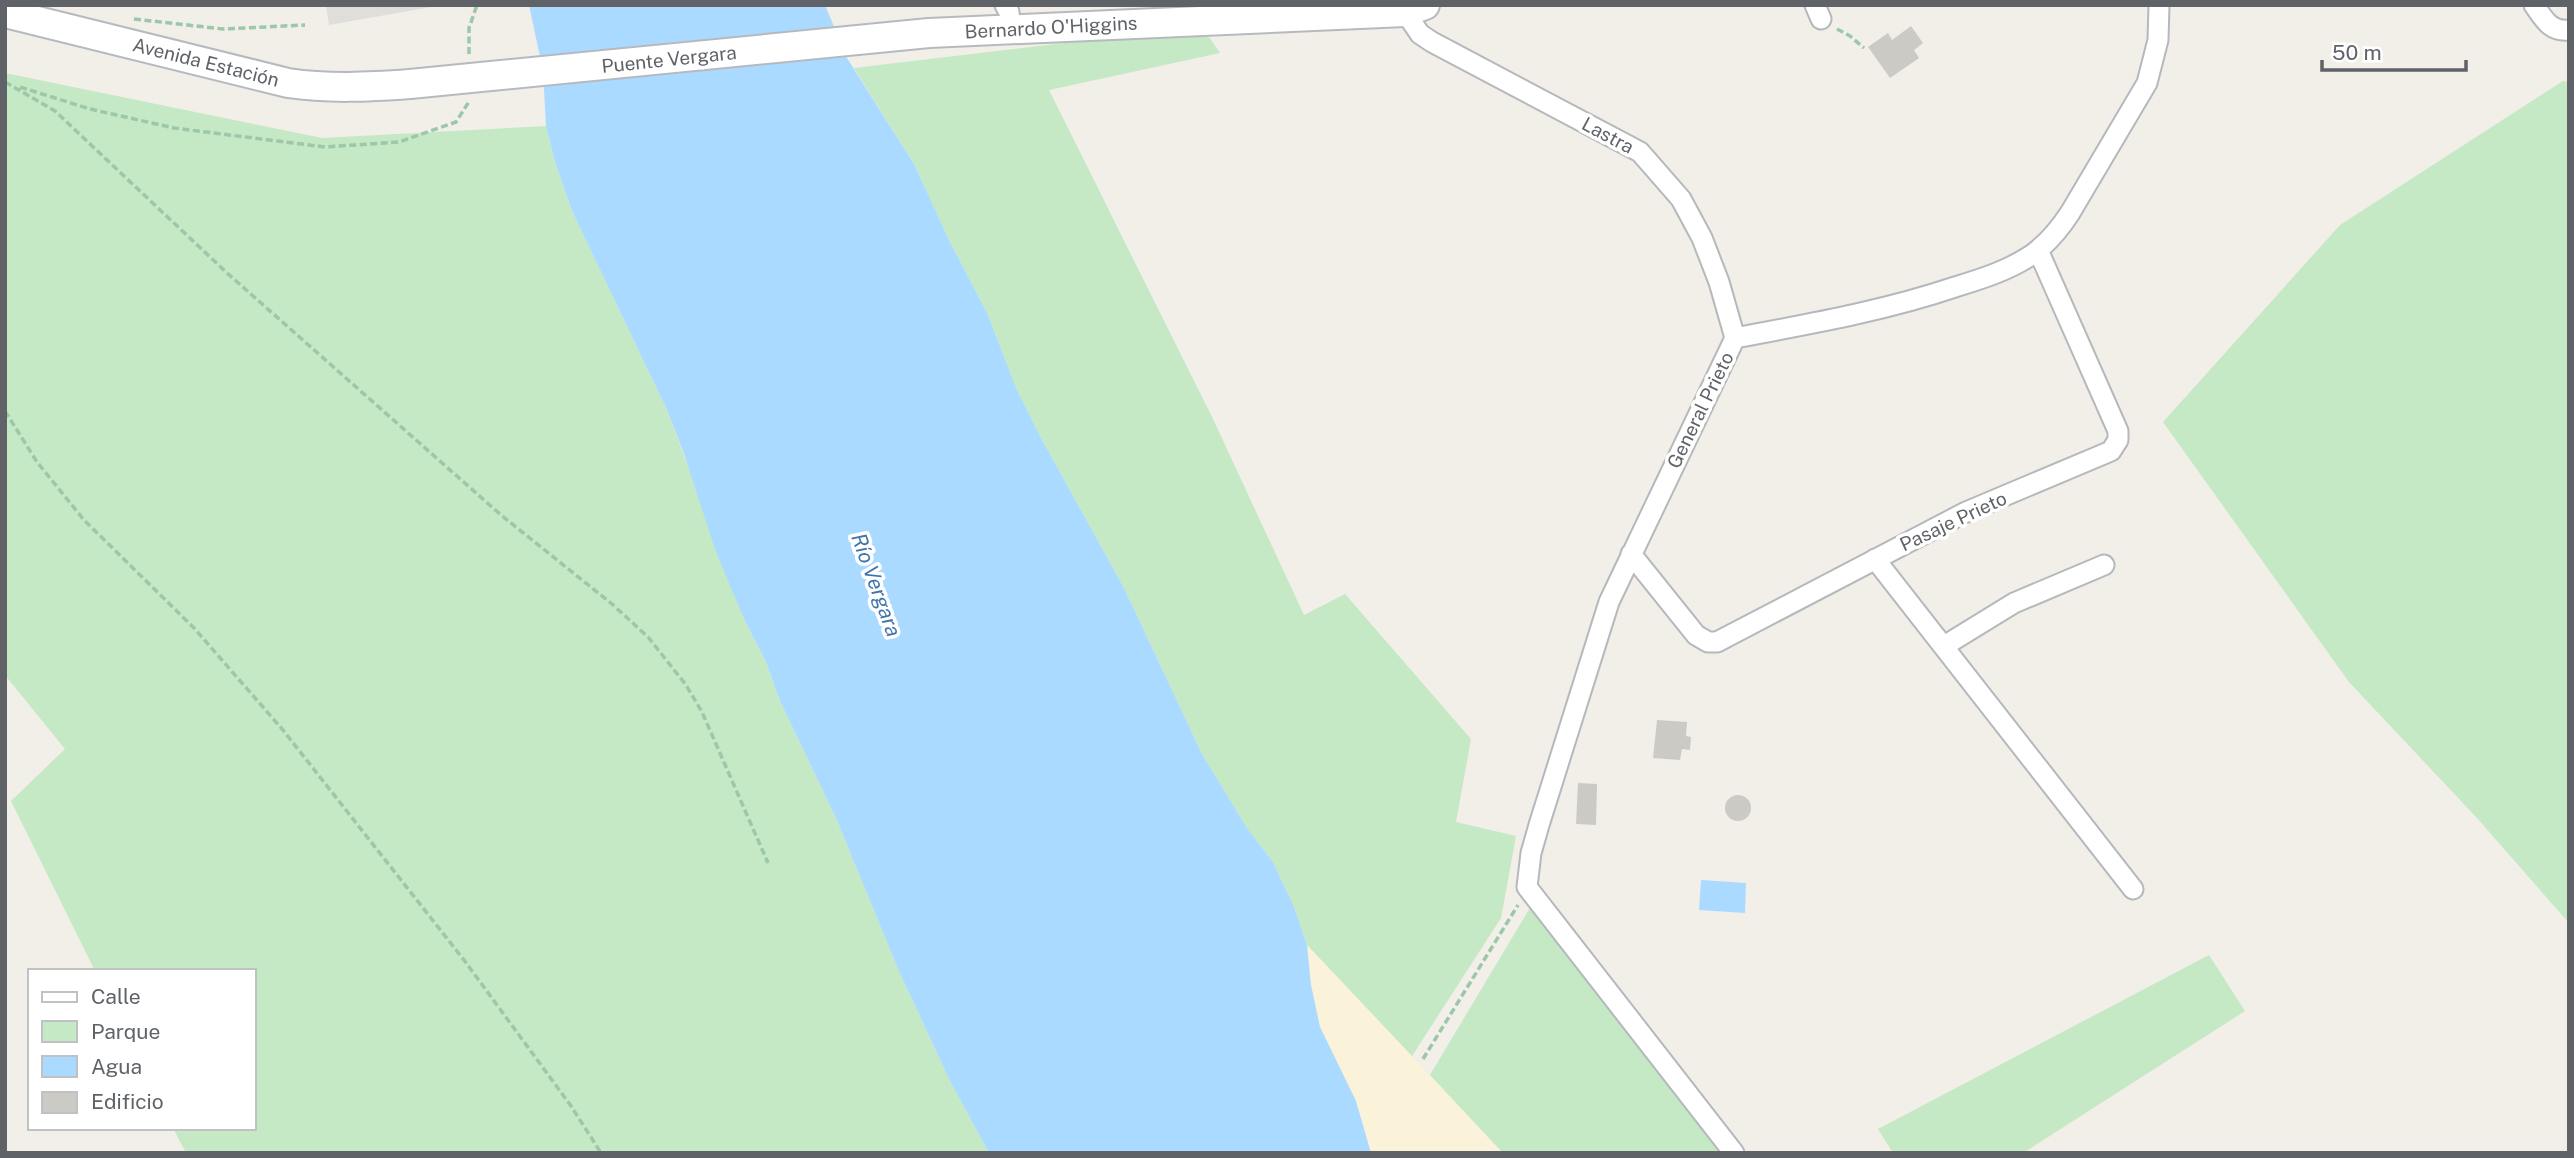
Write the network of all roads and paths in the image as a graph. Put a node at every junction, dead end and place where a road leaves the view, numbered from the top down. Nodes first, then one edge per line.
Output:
1 (477, 5) edge
2 (2159, 5) edge
3 (2534, 5) edge
4 (1410, 8) edge
5 (5, 13) edge
6 (1008, 17) edge
7 (128, 18) dead end
8 (1825, 18) edge
9 (305, 25) dead end
10 (2569, 30) edge
11 (929, 33) joint
12 (1864, 48) dead end
13 (469, 65) dead end
14 (5, 82) edge
15 (410, 84) joint
16 (11, 85) junction
17 (470, 89) dead end
18 (2038, 250) junction
19 (1735, 338) junction
20 (5, 411) edge
21 (1631, 554) junction
22 (1874, 559) junction
23 (2104, 565) dead end
24 (1944, 646) junction
25 (768, 863) dead end
26 (1527, 887) junction
27 (2133, 889) dead end
28 (1423, 1059) dead end
29 (601, 1153) edge
30 (1734, 1153) edge

1 - 13 path
2 - 18 street, General Prieto
3 - 10 street
4 - 6 main road, Bernardo O'Higgins
4 - 19 street, Lastra
5 - 15 main road, Avenida Estación
6 - 11 main road, Bernardo O'Higgins
7 - 9 path
8 - 12 path
11 - 15 main road, Puente Vergara, bridge
14 - 16 path
16 - 17 path
16 - 25 path
18 - 19 street, General Prieto
18 - 22 street, Pasaje Prieto
19 - 21 street, General Prieto
20 - 29 path
21 - 22 street, Pasaje Prieto
21 - 26 street, General Prieto
22 - 24 street
23 - 24 street
24 - 27 street
26 - 28 path
26 - 30 street

